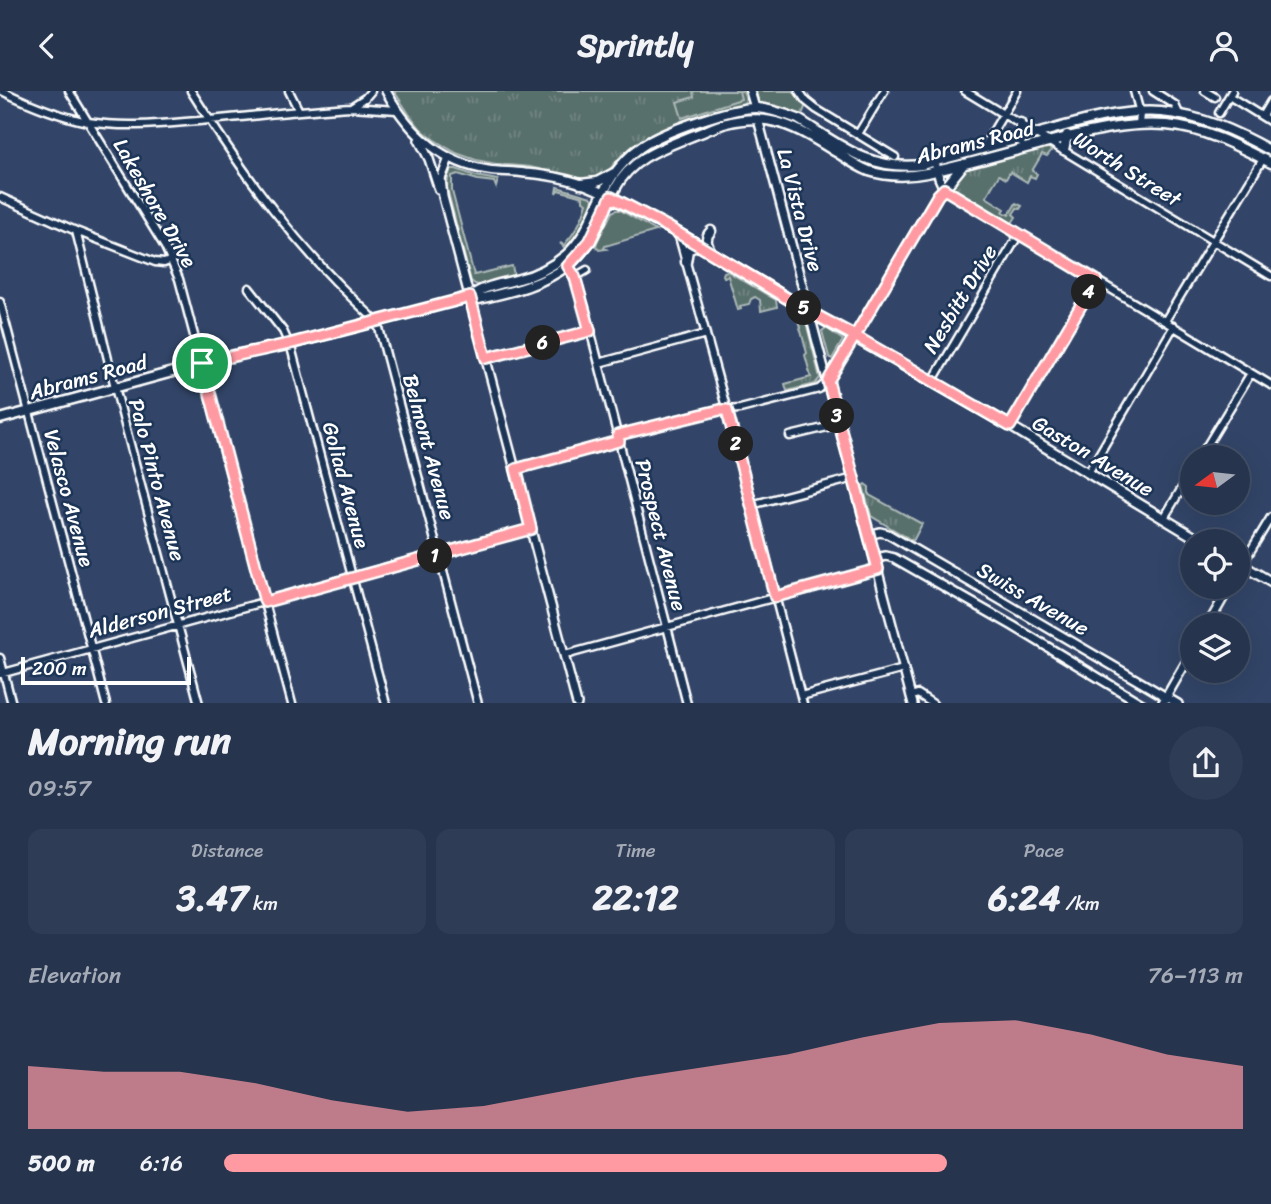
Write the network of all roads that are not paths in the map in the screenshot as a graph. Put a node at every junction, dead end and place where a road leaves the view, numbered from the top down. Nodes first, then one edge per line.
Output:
1 (2, 91) edge
2 (69, 91) edge
3 (191, 91) edge
4 (289, 91) edge
5 (371, 91) edge
6 (386, 91) edge
7 (750, 91) edge
8 (799, 91) edge
9 (884, 91) edge
10 (965, 91) edge
11 (1017, 91) edge
12 (1134, 91) edge
13 (1153, 91) edge
14 (1205, 91) edge
15 (1230, 94) edge
16 (1215, 97) dead end
17 (1271, 101) edge
18 (351, 107) junction
19 (755, 108) junction
20 (397, 110) junction
21 (299, 111) junction
22 (1140, 113) junction
23 (1219, 113) dead end
24 (1004, 114) junction
25 (1180, 116) junction
26 (1262, 116) junction
27 (758, 119) junction
28 (210, 120) junction
29 (87, 121) junction
30 (1271, 122) edge
31 (1020, 123) junction
32 (1068, 125) junction
33 (1139, 125) junction
34 (413, 130) junction
35 (674, 131) junction
36 (858, 134) junction
37 (1037, 134) junction
38 (1066, 137) junction
39 (1022, 138) junction
40 (1050, 141) junction
41 (677, 142) junction
42 (982, 148) junction
43 (1270, 149) edge
44 (1016, 150) junction
45 (1064, 150) junction
46 (449, 157) junction
47 (895, 157) dead end
48 (1267, 161) edge
49 (935, 162) junction
50 (964, 164) junction
51 (917, 166) junction
52 (863, 168) junction
53 (937, 171) junction
54 (616, 172) junction
55 (581, 184) junction
56 (944, 189) junction
57 (607, 195) junction
58 (0, 197) edge
59 (443, 197) junction
60 (76, 231) junction
61 (711, 231) dead end
62 (678, 233) junction
63 (1019, 234) junction
64 (1214, 242) junction
65 (698, 245) junction
66 (711, 252) junction
67 (172, 260) junction
68 (565, 262) junction
69 (686, 262) junction
70 (587, 270) dead end
71 (1271, 276) edge
72 (575, 277) junction
73 (1096, 280) junction
74 (249, 288) dead end
75 (470, 297) junction
76 (0, 302) edge
77 (810, 312) junction
78 (375, 321) junction
79 (1166, 321) junction
80 (1174, 326) junction
81 (590, 331) junction
82 (706, 334) junction
83 (855, 336) junction
84 (289, 344) junction
85 (486, 358) junction
86 (202, 363) junction
87 (599, 363) junction
88 (1251, 373) junction
89 (828, 381) junction
90 (932, 382) junction
91 (1271, 385) edge
92 (115, 388) junction
93 (727, 410) junction
94 (28, 411) junction
95 (0, 419) edge
96 (840, 424) junction
97 (1010, 426) junction
98 (790, 436) dead end
99 (618, 438) junction
100 (1207, 445) edge
101 (516, 469) junction
102 (1088, 473) junction
103 (854, 478) junction
104 (1180, 491) edge
105 (751, 505) junction
106 (1271, 517) edge
107 (1164, 518) junction
108 (531, 529) junction
109 (1182, 529) edge
110 (869, 535) junction
111 (1250, 549) edge
112 (439, 555) junction
113 (875, 558) junction
114 (878, 569) junction
115 (1250, 572) edge
116 (353, 577) junction
117 (1271, 582) edge
118 (775, 597) junction
119 (265, 602) junction
120 (1021, 613) junction
121 (178, 625) junction
122 (1013, 626) junction
123 (667, 627) junction
124 (91, 649) junction
125 (565, 655) junction
126 (0, 658) edge
127 (904, 669) junction
128 (2, 673) edge
129 (1180, 673) edge
130 (801, 696) junction
131 (912, 700) edge
132 (1164, 700) edge
133 (12, 703) edge
134 (106, 703) edge
135 (199, 703) edge
136 (292, 703) edge
137 (386, 703) edge
138 (478, 703) edge
139 (578, 703) edge
140 (687, 703) edge
141 (803, 703) edge
142 (933, 703) edge
143 (1142, 703) edge
144 (1178, 703) edge

1 - 29 street
2 - 29 street, Lakeshore Drive
3 - 28 street
4 - 21 street
5 - 18 street
6 - 20 street, Gaston Avenue
7 - 19 street, La Vista Drive
8 - 36 street
9 - 36 street
10 - 24 street, Worth Street
11 - 24 street
12 - 22 street
13 - 25 street
14 - 16 street
15 - 23 street
15 - 26 street
17 - 26 street
18 - 20 street
18 - 21 street
19 - 27 street, La Vista Drive
19 - 35 main road, Abrams Road
19 - 51 main road, Abrams Road
20 - 34 street, Gaston Avenue
21 - 28 street
22 - 25 main road, Abrams Road
22 - 32 main road, Abrams Road
22 - 33 street
24 - 31 street, Worth Street
24 - 42 street
25 - 43 main road, Abrams Road
26 - 30 street
27 - 41 main road, Abrams Road
27 - 52 main road, Abrams Road
27 - 77 street, La Vista Drive
28 - 29 street
28 - 78 street
29 - 67 street, Lakeshore Drive
31 - 37 street, Worth Street
31 - 39 main road
32 - 37 main road, Abrams Road
32 - 38 main road
33 - 38 main road, Abrams Road
33 - 48 main road, Abrams Road
34 - 46 street, Gaston Avenue
34 - 59 street
35 - 41 main road
35 - 54 main road, Abrams Road
36 - 47 street
37 - 39 main road, Abrams Road
37 - 40 street, Worth Street
38 - 40 main road, Abrams Road
38 - 45 main road
39 - 42 main road, Abrams Road
39 - 44 main road
40 - 44 main road, Abrams Road
40 - 45 street, Worth Street
41 - 57 main road, Abrams Road
42 - 49 main road, Abrams Road
43 - 48 street
44 - 50 main road, Abrams Road
45 - 64 street, Worth Street
46 - 55 street, Gaston Avenue
46 - 59 street
48 - 64 street
49 - 51 main road, Abrams Road
49 - 53 street
50 - 53 main road, Abrams Road
50 - 56 main road
51 - 52 main road
52 - 53 main road, Abrams Road
53 - 56 street
54 - 55 main road
54 - 57 main road, Abrams Road
55 - 57 street, Gaston Avenue
56 - 63 street
56 - 83 street
57 - 62 main road, Gaston Avenue
57 - 68 main road, Abrams Road
58 - 60 street
59 - 75 street
60 - 67 street
60 - 92 street, Palo Pinto Avenue
61 - 66 main road
62 - 65 main road, Gaston Avenue
62 - 69 street
63 - 73 street
63 - 90 street, Nesbitt Drive
64 - 71 street, Worth Street
64 - 79 street
65 - 66 main road, Gaston Avenue
65 - 69 main road
66 - 77 main road, Gaston Avenue
67 - 86 street, Lakeshore Drive
68 - 72 street, Prospect Avenue
68 - 75 main road, Abrams Road
69 - 82 street
70 - 72 street
72 - 81 street, Prospect Avenue
73 - 79 street
73 - 97 street
74 - 84 street, Goliad Avenue
75 - 78 main road, Abrams Road
75 - 85 street
76 - 94 street, Velasco Avenue
77 - 83 main road, Gaston Avenue
77 - 89 street, La Vista Drive
78 - 84 main road, Abrams Road
78 - 112 street, Belmont Avenue
79 - 80 street
80 - 88 street
80 - 102 street
81 - 85 street
81 - 87 street, Prospect Avenue
82 - 87 street
82 - 93 street
83 - 89 street
83 - 90 main road, Gaston Avenue
84 - 86 main road, Abrams Road
84 - 116 street, Goliad Avenue
85 - 101 street
86 - 92 main road, Abrams Road
86 - 119 street, Lakeshore Drive
87 - 99 street, Prospect Avenue
88 - 91 street
88 - 100 street
89 - 93 street
89 - 96 street, La Vista Drive
90 - 97 main road, Gaston Avenue
92 - 94 main road, Abrams Road
92 - 121 street, Palo Pinto Avenue
93 - 99 street
93 - 105 street
94 - 95 main road, Abrams Road
94 - 124 street, Velasco Avenue
96 - 98 street
96 - 103 street, La Vista Drive
97 - 102 main road, Gaston Avenue
99 - 101 street
99 - 123 street, Prospect Avenue
101 - 108 street
102 - 107 main road, Gaston Avenue
103 - 105 street
103 - 110 street, La Vista Drive
104 - 107 street
105 - 118 street
106 - 111 street
107 - 109 main road, Gaston Avenue
108 - 112 street, Alderson Street
108 - 125 street
110 - 113 street, La Vista Drive
110 - 120 street, Swiss Avenue
112 - 116 street, Alderson Street
112 - 138 street, Belmont Avenue
113 - 114 street, La Vista Drive
113 - 122 street, Swiss Avenue
114 - 118 street
114 - 127 street, La Vista Drive
115 - 117 main road
116 - 119 street, Alderson Street
116 - 137 street, Goliad Avenue
118 - 123 street
118 - 130 street
119 - 121 street, Alderson Street
119 - 136 street, Lakeshore Drive
120 - 122 street
120 - 132 street, Swiss Avenue
121 - 124 street, Alderson Street
121 - 135 street, Palo Pinto Avenue
122 - 143 street, Swiss Avenue
123 - 125 street
123 - 140 street, Prospect Avenue
124 - 128 street, Alderson Street
124 - 134 street, Velasco Avenue
125 - 139 street
126 - 128 street
127 - 130 street
127 - 131 street, La Vista Drive
128 - 133 street
129 - 132 street
130 - 141 street
131 - 142 street
132 - 144 street, Swiss Avenue

